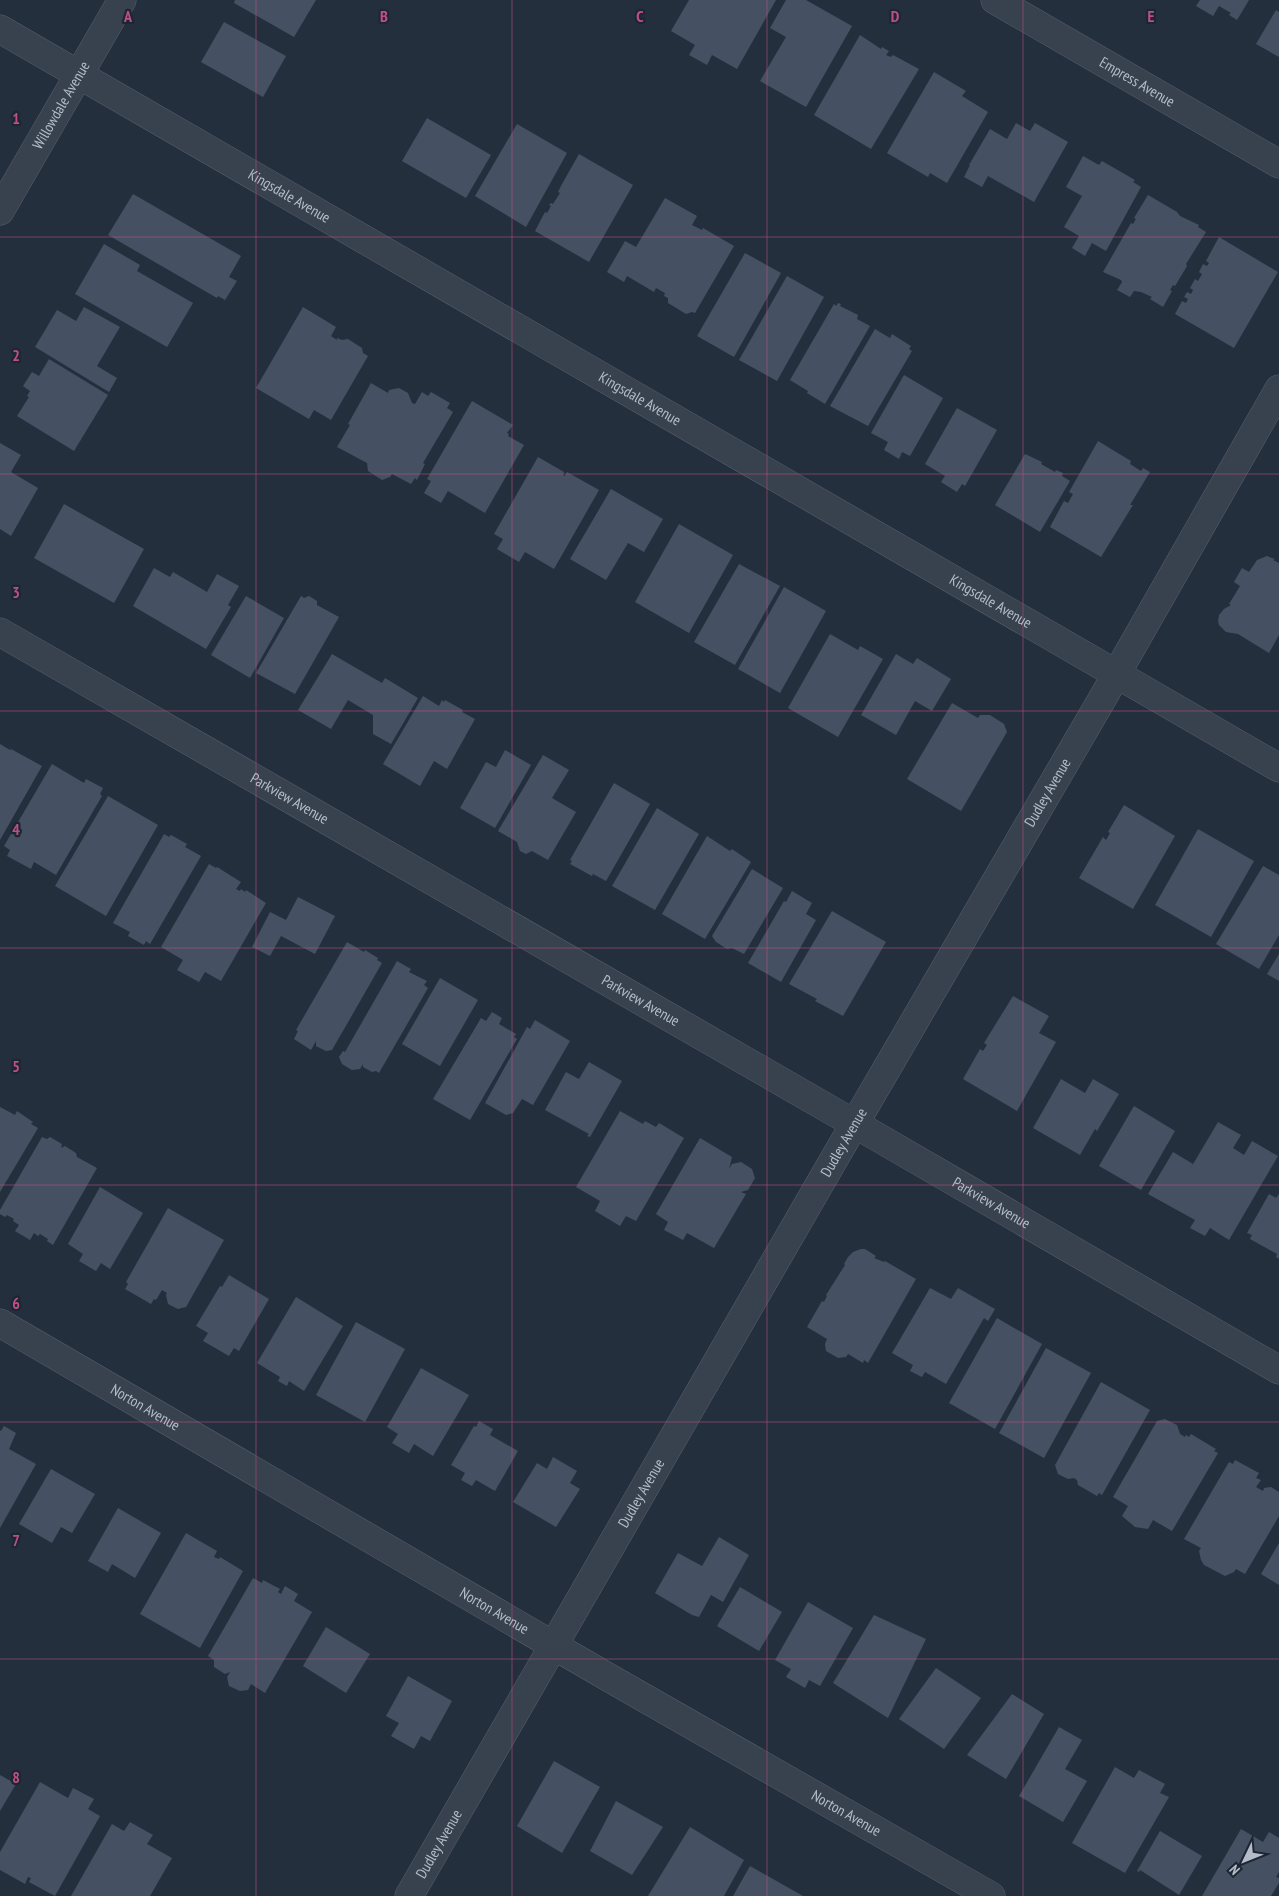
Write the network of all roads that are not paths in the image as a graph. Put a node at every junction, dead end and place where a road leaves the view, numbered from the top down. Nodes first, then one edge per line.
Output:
1 (122, 0) edge
2 (995, 0) edge
3 (0, 29) edge
4 (79, 74) junction
5 (1279, 164) edge
6 (0, 211) edge
7 (1279, 389) edge
8 (0, 632) edge
9 (1116, 674) junction
10 (1279, 768) edge
11 (855, 1124) junction
12 (0, 1323) edge
13 (1279, 1370) edge
14 (553, 1644) junction
15 (409, 1896) edge
16 (991, 1896) edge

1 - 4 street, Willowdale Avenue
2 - 5 street, Empress Avenue
3 - 4 street, Kingsdale Avenue
4 - 6 street, Willowdale Avenue
4 - 9 street, Kingsdale Avenue
7 - 9 street, Dudley Avenue
8 - 11 street, Parkview Avenue
9 - 10 street, Kingsdale Avenue
9 - 11 street, Dudley Avenue
11 - 13 street, Parkview Avenue
11 - 14 street, Dudley Avenue
12 - 14 street, Norton Avenue
14 - 15 street, Dudley Avenue
14 - 16 street, Norton Avenue

